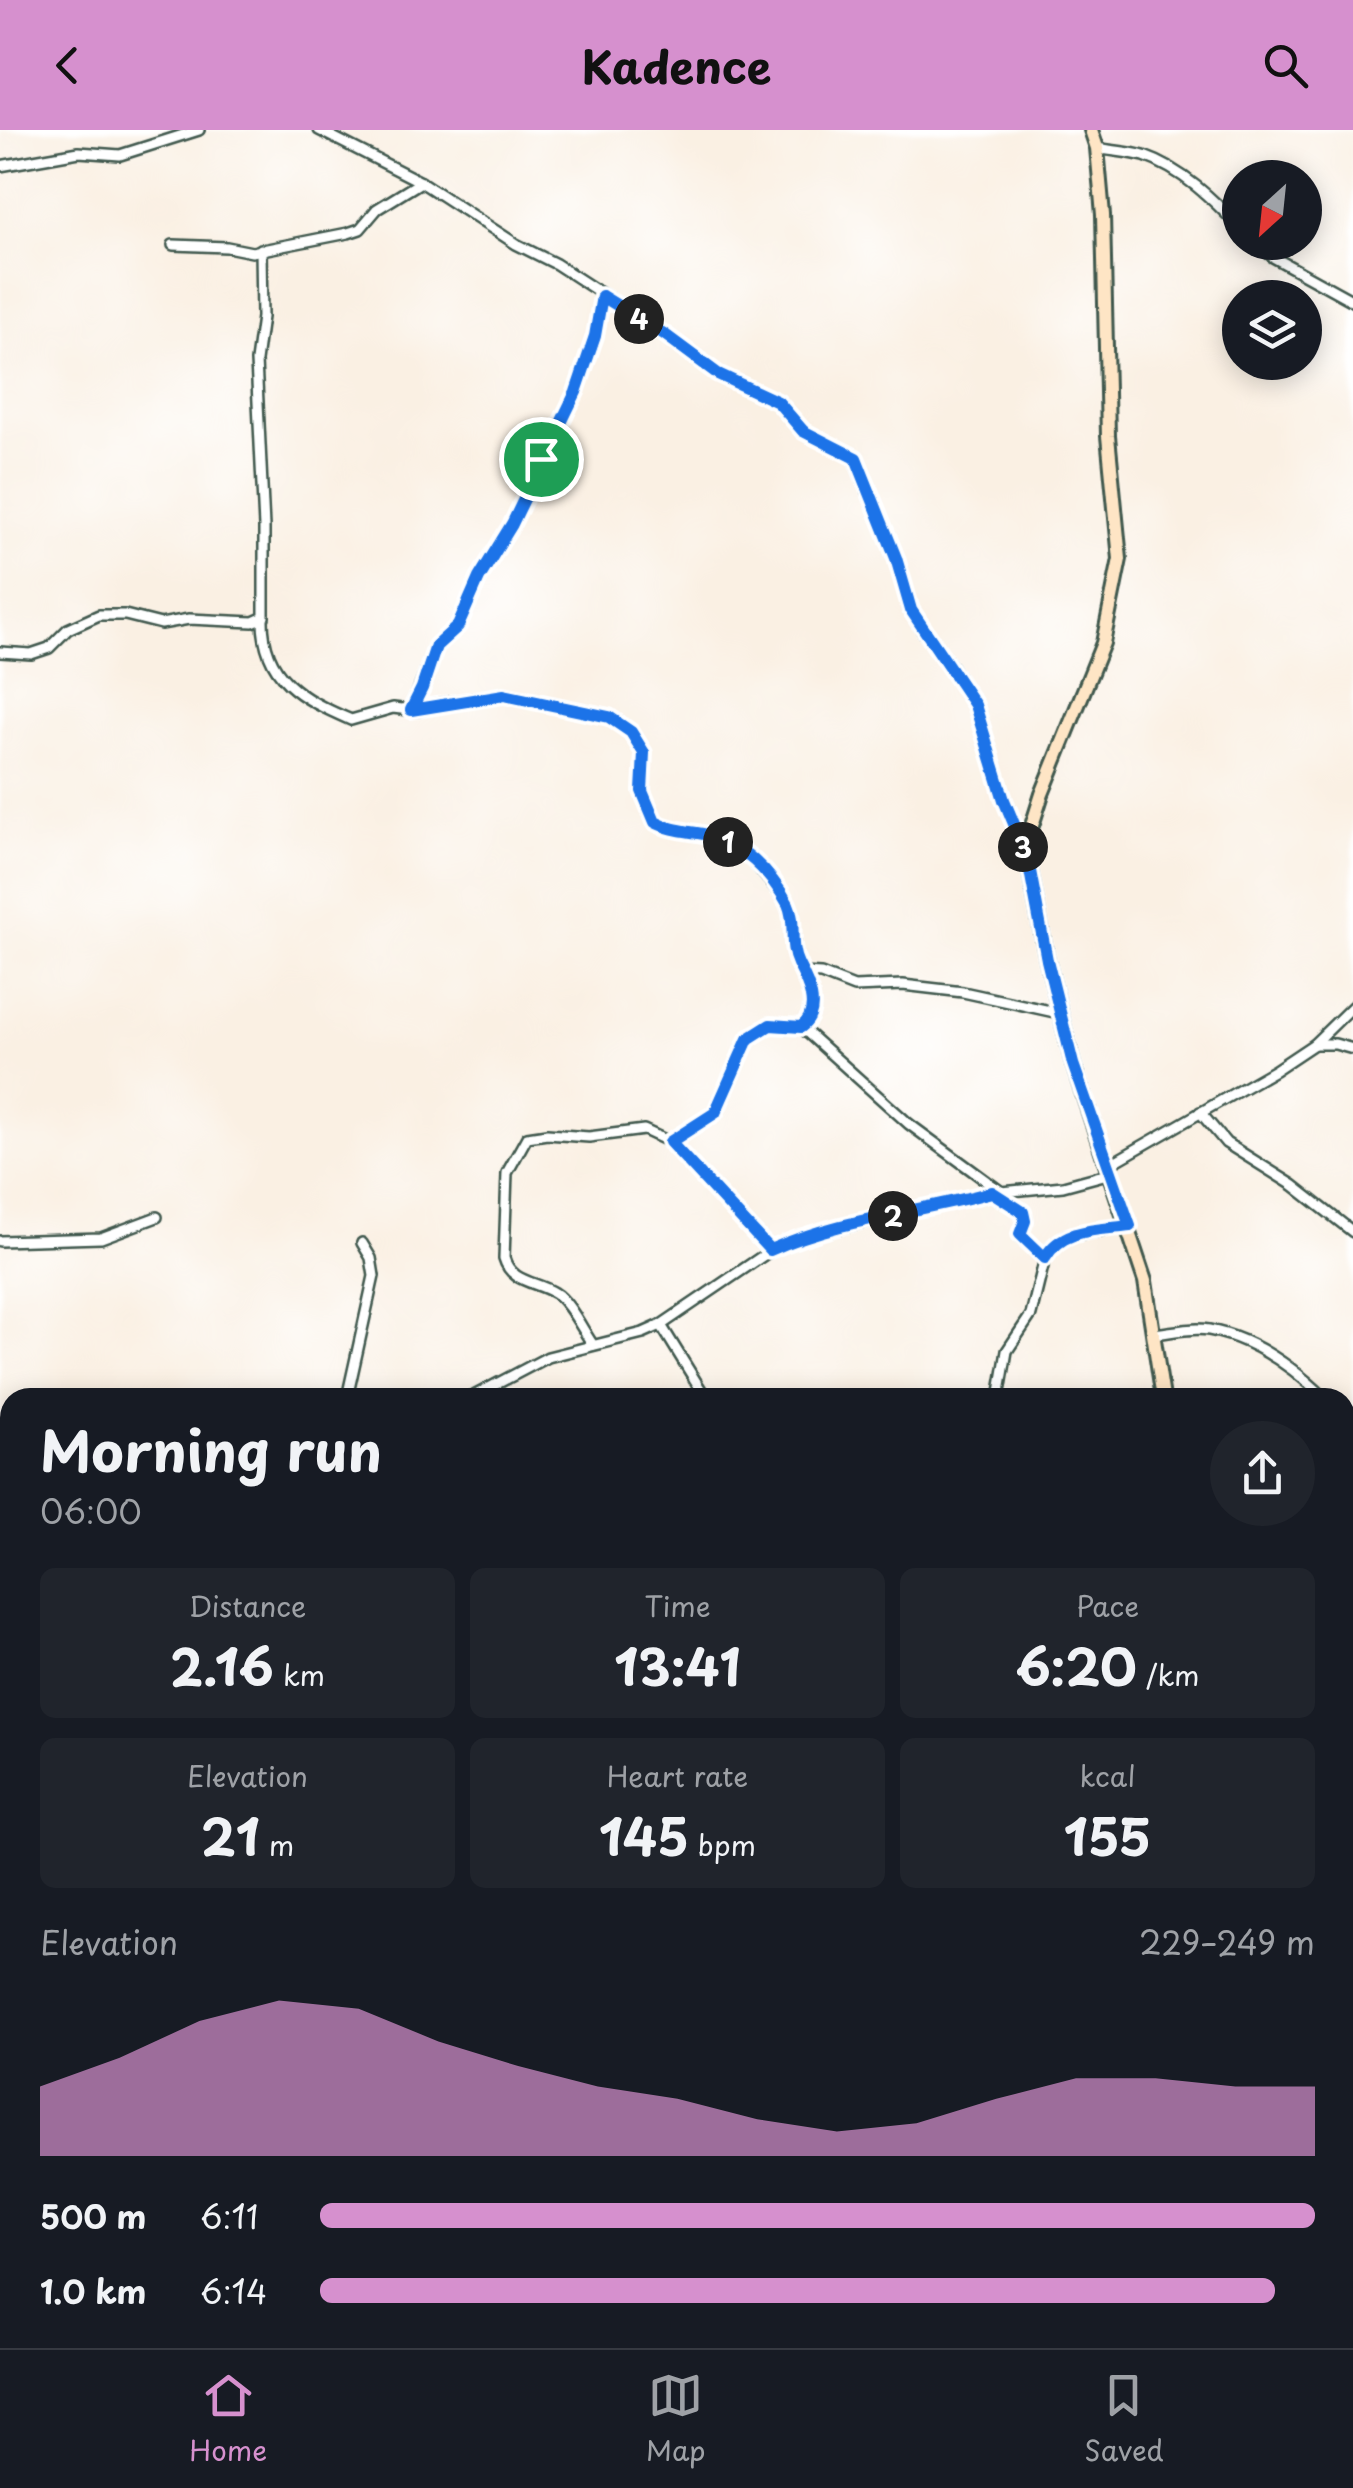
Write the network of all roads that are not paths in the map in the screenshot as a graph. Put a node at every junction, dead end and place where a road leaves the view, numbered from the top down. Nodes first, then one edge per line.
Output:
1 (199, 130) edge
2 (319, 130) edge
3 (1091, 130) edge
4 (1097, 148) junction
5 (0, 166) edge
6 (421, 182) junction
7 (1222, 211) edge
8 (173, 245) dead end
9 (262, 248) junction
10 (1278, 260) edge
11 (602, 296) junction
12 (1353, 301) edge
13 (264, 618) junction
14 (0, 652) edge
15 (411, 710) junction
16 (1027, 855) junction
17 (803, 974) junction
18 (1353, 1006) edge
19 (1059, 1013) junction
20 (801, 1027) junction
21 (1314, 1044) junction
22 (1353, 1050) edge
23 (1200, 1112) junction
24 (670, 1142) junction
25 (1110, 1169) junction
26 (996, 1192) junction
27 (157, 1217) dead end
28 (1130, 1226) junction
29 (1353, 1232) edge
30 (0, 1242) edge
31 (362, 1242) dead end
32 (770, 1250) junction
33 (1045, 1258) junction
34 (661, 1325) junction
35 (1154, 1334) junction
36 (594, 1345) junction
37 (348, 1388) edge
38 (489, 1388) edge
39 (700, 1388) edge
40 (1001, 1388) edge
41 (1162, 1388) edge
42 (1315, 1388) edge

1 - 5 street
2 - 6 street
3 - 4 street
4 - 7 street
4 - 16 street
6 - 9 street
6 - 11 street
8 - 9 street
9 - 13 street
10 - 12 street
11 - 15 street
11 - 16 street
13 - 14 street
13 - 15 street
15 - 17 street
16 - 19 street
17 - 19 street
17 - 20 street
18 - 21 street
19 - 25 street
20 - 24 street
20 - 26 street
21 - 22 street
21 - 23 street
23 - 25 street
23 - 29 street
24 - 32 street
24 - 36 street
25 - 26 street
25 - 28 street
26 - 32 street
26 - 33 street
27 - 30 street
28 - 33 street
28 - 35 street
31 - 37 street
32 - 34 street
33 - 40 street
34 - 36 street
34 - 39 street
35 - 41 street
35 - 42 street
36 - 38 street

